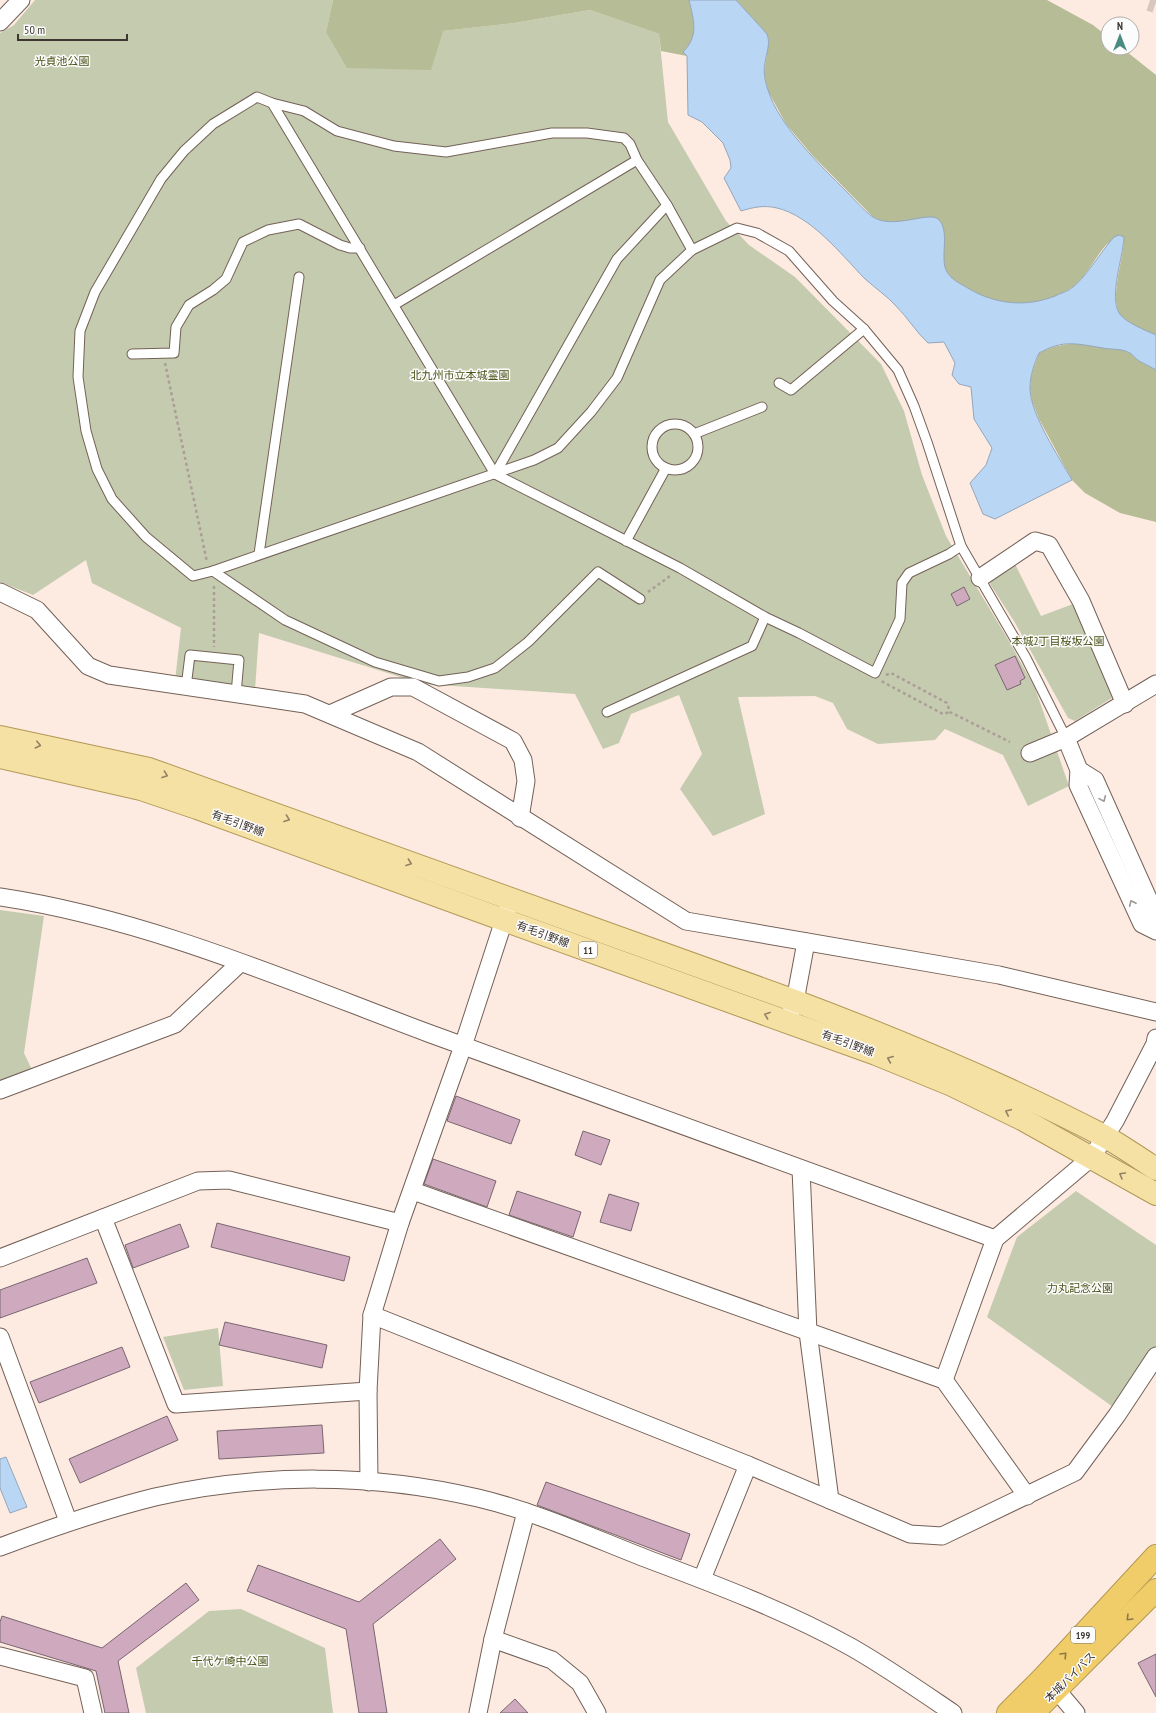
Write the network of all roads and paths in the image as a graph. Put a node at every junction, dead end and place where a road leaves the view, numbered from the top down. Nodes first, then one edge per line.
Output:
1 (22, 0) edge
2 (0, 22) edge
3 (272, 103) junction
4 (638, 160) junction
5 (667, 205) junction
6 (360, 248) junction
7 (692, 250) junction
8 (299, 277) dead end
9 (394, 305) junction
10 (864, 329) junction
11 (132, 354) dead end
12 (163, 357) junction
13 (780, 383) dead end
14 (762, 407) dead end
15 (694, 434) junction
16 (666, 468) junction
17 (495, 474) junction
18 (626, 541) junction
19 (961, 546) junction
20 (259, 554) junction
21 (680, 568) junction
22 (213, 571) junction
23 (980, 578) junction
24 (0, 592) edge
25 (640, 599) joint
26 (764, 617) junction
27 (214, 657) junction
28 (1156, 684) edge
29 (186, 687) junction
30 (236, 694) junction
31 (1125, 704) junction
32 (607, 712) dead end
33 (950, 712) junction
34 (330, 714) junction
35 (0, 737) edge
36 (1066, 738) junction
37 (1010, 742) dead end
38 (1030, 753) dead end
39 (0, 757) edge
40 (1079, 770) junction
41 (520, 818) junction
42 (0, 897) edge
43 (511, 899) junction
44 (1156, 916) edge
45 (504, 920) junction
46 (1156, 932) edge
47 (806, 942) junction
48 (240, 963) junction
49 (795, 1001) junction
50 (1156, 1012) edge
51 (788, 1022) junction
52 (1156, 1042) edge
53 (463, 1046) junction
54 (0, 1090) edge
55 (1106, 1137) junction
56 (1092, 1157) junction
57 (1156, 1169) edge
58 (801, 1170) junction
59 (413, 1191) junction
60 (1156, 1194) edge
61 (103, 1218) junction
62 (400, 1223) junction
63 (995, 1239) junction
64 (0, 1258) edge
65 (372, 1314) junction
66 (808, 1332) junction
67 (0, 1337) edge
68 (1156, 1356) edge
69 (944, 1380) junction
70 (368, 1391) junction
71 (748, 1465) junction
72 (369, 1482) junction
73 (1027, 1496) junction
74 (830, 1500) junction
75 (526, 1512) junction
76 (68, 1521) junction
77 (0, 1548) edge
78 (1156, 1556) edge
79 (702, 1579) junction
80 (1156, 1590) edge
81 (493, 1638) junction
82 (0, 1656) edge
83 (1051, 1683) junction
84 (93, 1713) edge
85 (478, 1713) edge
86 (597, 1713) edge
87 (953, 1713) edge
88 (1008, 1713) edge
89 (1033, 1713) edge
90 (1076, 1713) edge

1 - 2 street
3 - 4 lane
3 - 6 lane
3 - 22 lane
4 - 5 lane
4 - 9 lane
5 - 7 lane
5 - 17 lane
6 - 9 lane
6 - 12 lane
7 - 10 lane
7 - 17 lane
8 - 20 lane
9 - 17 lane
10 - 13 lane
10 - 19 lane
11 - 12 lane
12 - 22 path
14 - 15 lane
15 - 16 lane
15 - 16 lane
16 - 18 lane
17 - 18 lane
17 - 20 lane
18 - 21 lane
19 - 23 lane
19 - 26 lane
20 - 22 lane
21 - 25 path
21 - 26 lane
22 - 25 lane
22 - 27 path
23 - 31 street
23 - 36 lane
24 - 29 street
26 - 32 lane
27 - 29 lane
27 - 30 lane
28 - 31 street
29 - 30 street
30 - 34 street
31 - 36 street
33 - 33 path
33 - 37 path
34 - 41 street
34 - 41 street
35 -> 43 main road, 有毛引野線 / 11
36 - 38 street
36 - 40 street
39 - 45 main road, 有毛引野線 / 11
40 -> 44 street
46 -> 40 street
41 - 47 street
42 - 48 street
43 - 45 street
43 - 49 main road, 有毛引野線 / 11
51 -> 45 main road, 有毛引野線 / 11
45 - 53 street
47 - 49 street
47 - 50 street
48 - 53 street
48 - 54 street
49 - 51 street
49 - 55 main road, 有毛引野線 / 11
56 -> 51 main road, 有毛引野線 / 11
52 - 55 street
53 - 58 street
53 - 59 street
55 - 56 street
55 - 57 main road, 有毛引野線 / 11
60 -> 56 main road, 有毛引野線 / 11
56 - 63 street
58 - 63 street
58 - 66 street
59 - 62 street
59 - 66 street
61 - 62 street
61 - 64 street
61 - 70 street
62 - 65 street
63 - 69 street
65 - 70 street
65 - 71 street
66 - 69 street
66 - 74 street
67 - 76 street
68 - 73 street
69 - 73 street
70 - 72 street
71 - 74 street
71 - 79 street
72 - 75 street
72 - 76 street
73 - 74 street
75 - 79 street
75 - 81 street
76 - 77 street
83 -> 78 highway, 本城バイパス / 199
79 - 87 street
80 -> 83 highway, 本城バイパス / 199
81 - 85 street
81 - 86 street
82 - 84 street
83 - 88 highway, 本城バイパス / 199
83 - 89 highway, 本城バイパス / 199
83 - 90 street

